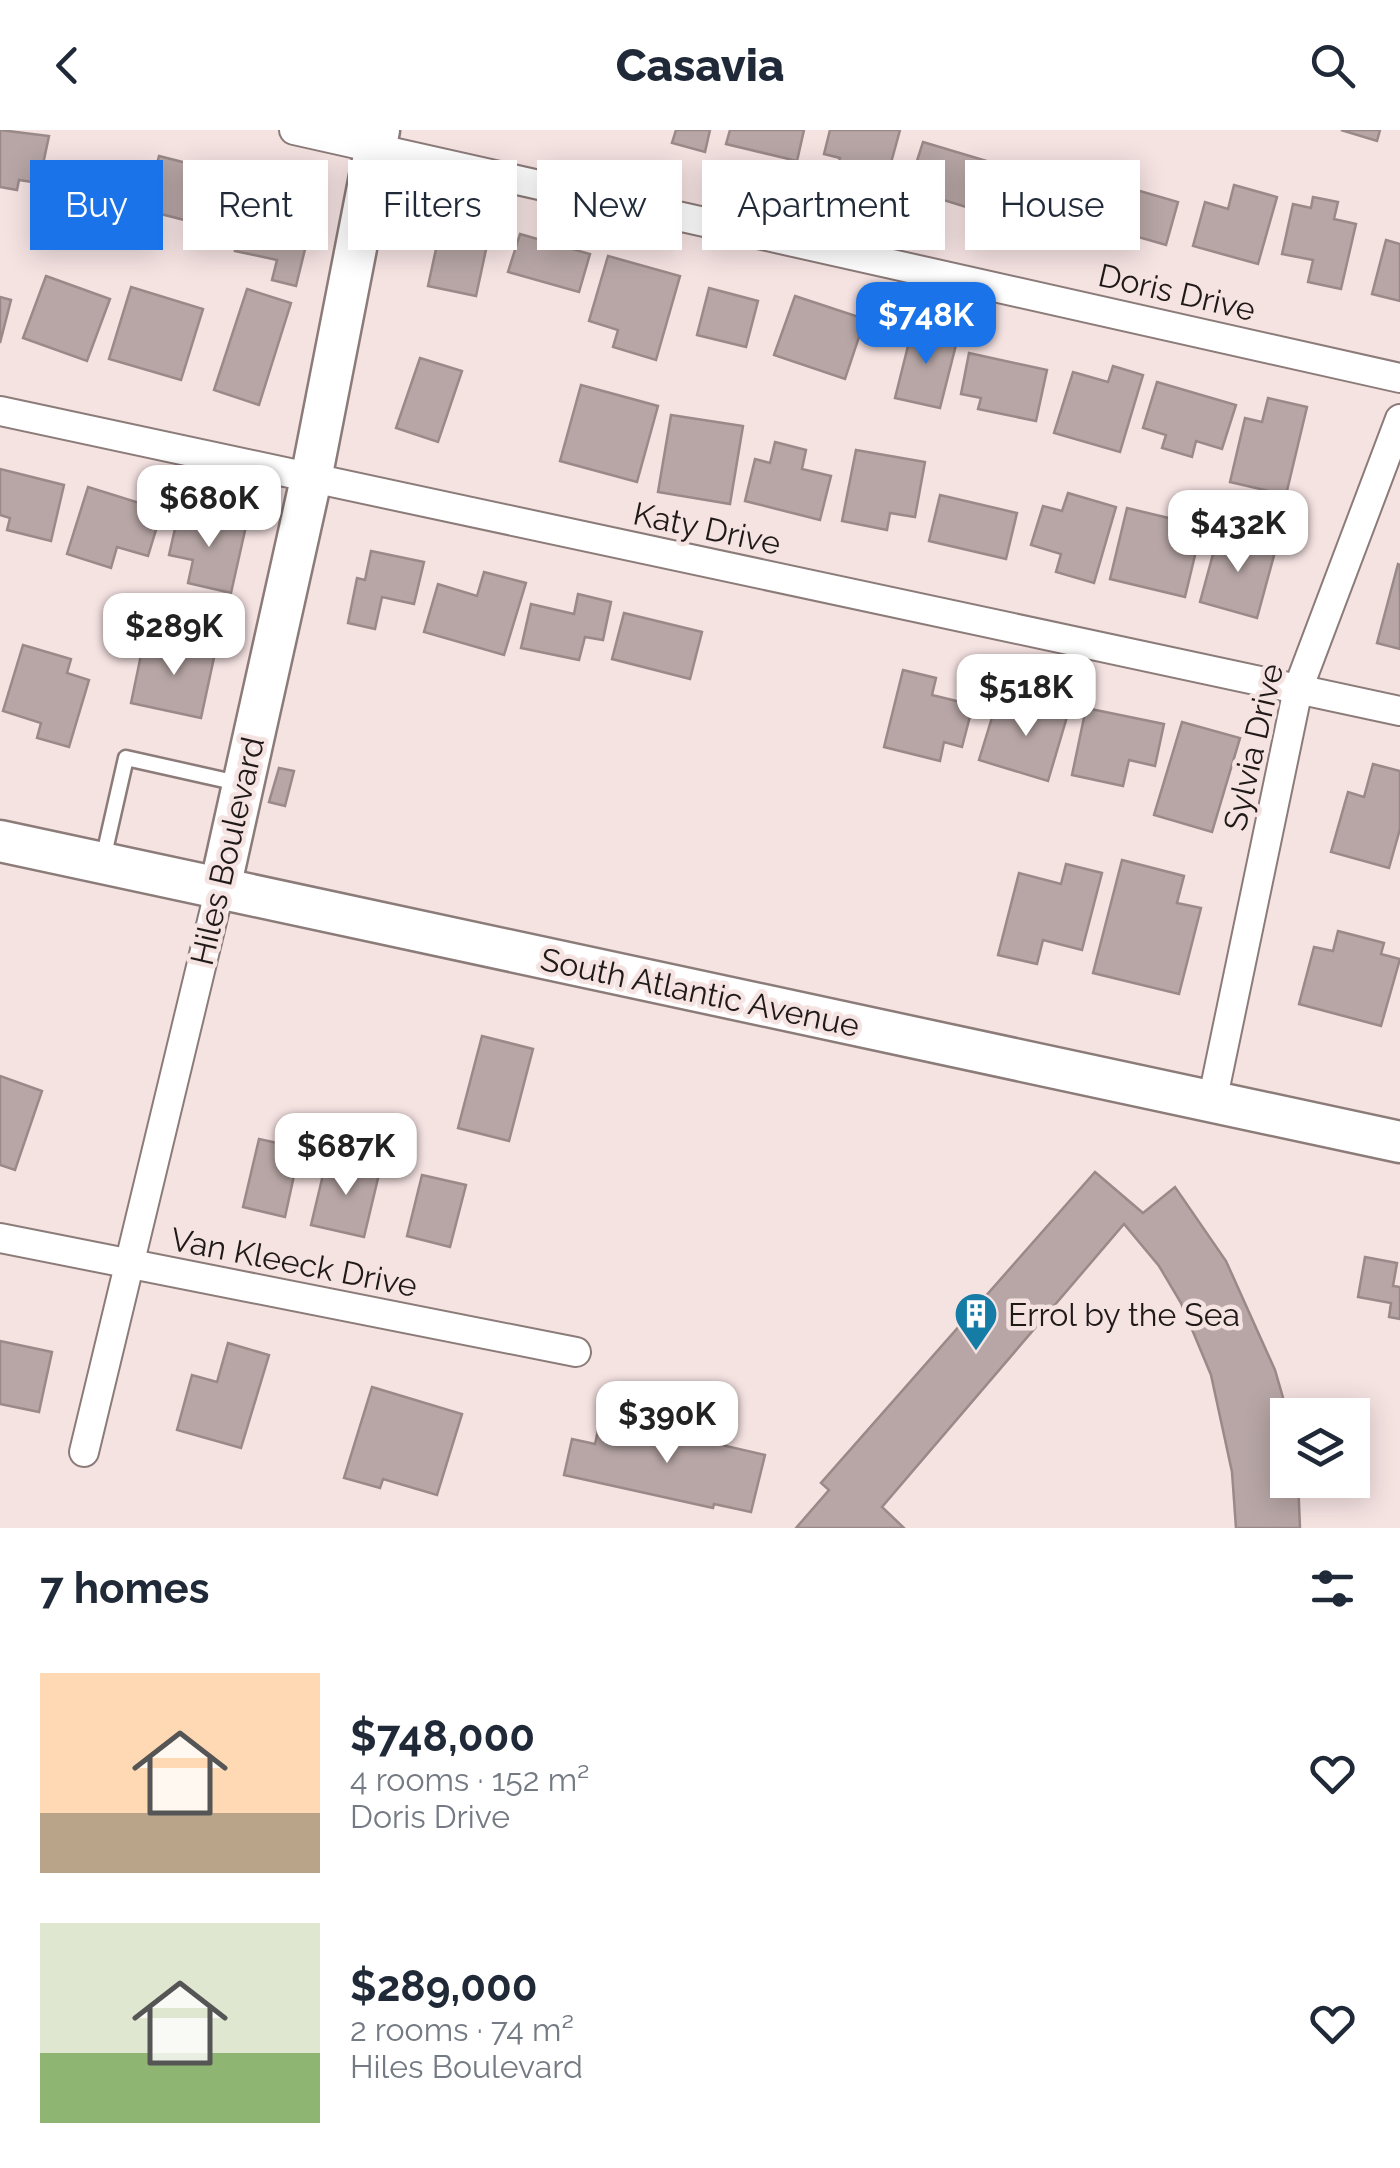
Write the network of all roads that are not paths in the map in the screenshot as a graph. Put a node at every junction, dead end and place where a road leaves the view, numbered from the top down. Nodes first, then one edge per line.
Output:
1 (294, 130) edge
2 (377, 139) edge
3 (1400, 378) edge
4 (0, 412) edge
5 (1400, 419) edge
6 (311, 479) junction
7 (1298, 689) junction
8 (1400, 712) edge
9 (243, 784) junction
10 (0, 841) edge
11 (102, 863) junction
12 (220, 888) junction
13 (1212, 1102) junction
14 (1400, 1142) edge
15 (0, 1238) edge
16 (128, 1266) junction
17 (576, 1352) dead end
18 (84, 1452) dead end

1 - 2 street, Doris Drive
2 - 3 street, Doris Drive
2 - 6 street, Hiles Boulevard
4 - 6 street, Katy Drive
5 - 7 street, Sylvia Drive
6 - 7 street, Katy Drive
6 - 9 street, Hiles Boulevard
7 - 8 street, Katy Drive
7 - 13 street, Sylvia Drive
9 - 11 lane
9 - 12 street, Hiles Boulevard
10 - 11 street, South Atlantic Avenue
11 - 12 street, South Atlantic Avenue
12 - 13 street, South Atlantic Avenue
12 - 16 street, Hiles Boulevard
13 - 14 street, South Atlantic Avenue
15 - 16 street, Van Kleeck Drive
16 - 17 street, Van Kleeck Drive
16 - 18 street, Hiles Boulevard

